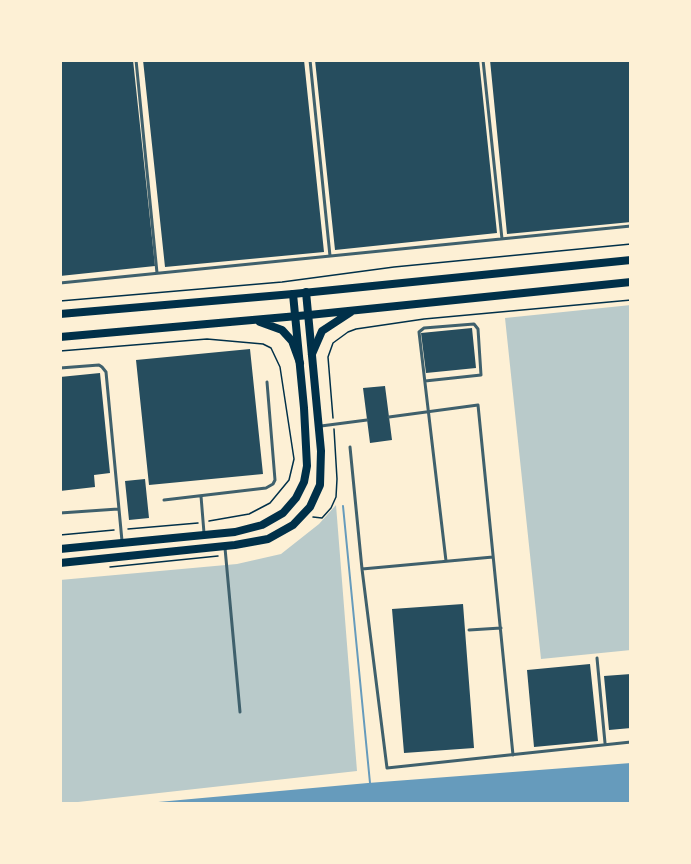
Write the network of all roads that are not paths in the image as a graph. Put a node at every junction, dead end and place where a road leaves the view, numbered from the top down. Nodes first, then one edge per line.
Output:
1 (136, 60) edge
2 (310, 60) edge
3 (483, 60) edge
4 (631, 226) edge
5 (502, 239) junction
6 (330, 256) junction
7 (631, 260) edge
8 (158, 273) junction
9 (631, 282) edge
10 (60, 283) edge
11 (306, 292) junction
12 (293, 294) junction
13 (354, 310) junction
14 (60, 314) edge
15 (309, 315) junction
16 (296, 316) junction
17 (250, 321) junction
18 (60, 337) edge
19 (312, 354) junction
20 (300, 363) junction
21 (60, 368) edge
22 (425, 381) junction
23 (267, 382) dead end
24 (429, 411) junction
25 (389, 417) dead end
26 (367, 420) dead end
27 (319, 427) junction
28 (350, 447) dead end
29 (201, 496) junction
30 (164, 500) dead end
31 (118, 509) junction
32 (60, 513) edge
33 (204, 535) junction
34 (122, 543) junction
35 (224, 547) junction
36 (60, 549) edge
37 (493, 558) junction
38 (446, 561) junction
39 (60, 563) edge
40 (362, 569) junction
41 (501, 628) junction
42 (469, 630) dead end
43 (597, 658) dead end
44 (240, 712) dead end
45 (631, 742) edge
46 (605, 744) junction
47 (513, 755) junction

1 - 8 lane
2 - 6 lane
3 - 5 lane
4 - 5 lane
5 - 6 lane
6 - 8 lane
7 - 11 main road
8 - 10 lane
9 - 13 main road
11 - 12 main road
11 - 15 main road
12 - 14 main road
12 - 16 main road
13 - 15 main road
13 - 19 main road
15 - 16 main road
15 - 19 main road
16 - 17 main road
16 - 20 main road
17 - 18 main road
17 - 20 main road
19 - 27 main road
20 - 33 main road
21 - 31 lane
22 - 22 lane
22 - 24 lane
23 - 29 lane
24 - 25 lane
24 - 37 lane
24 - 38 lane
26 - 27 lane
27 - 35 main road
28 - 40 lane
29 - 30 lane
29 - 33 lane
31 - 32 lane
31 - 34 lane
33 - 34 main road
34 - 36 main road
35 - 39 main road
35 - 44 lane
37 - 38 lane
37 - 41 lane
38 - 40 lane
40 - 47 lane
41 - 42 lane
41 - 47 lane
43 - 46 lane
45 - 46 lane
46 - 47 lane

